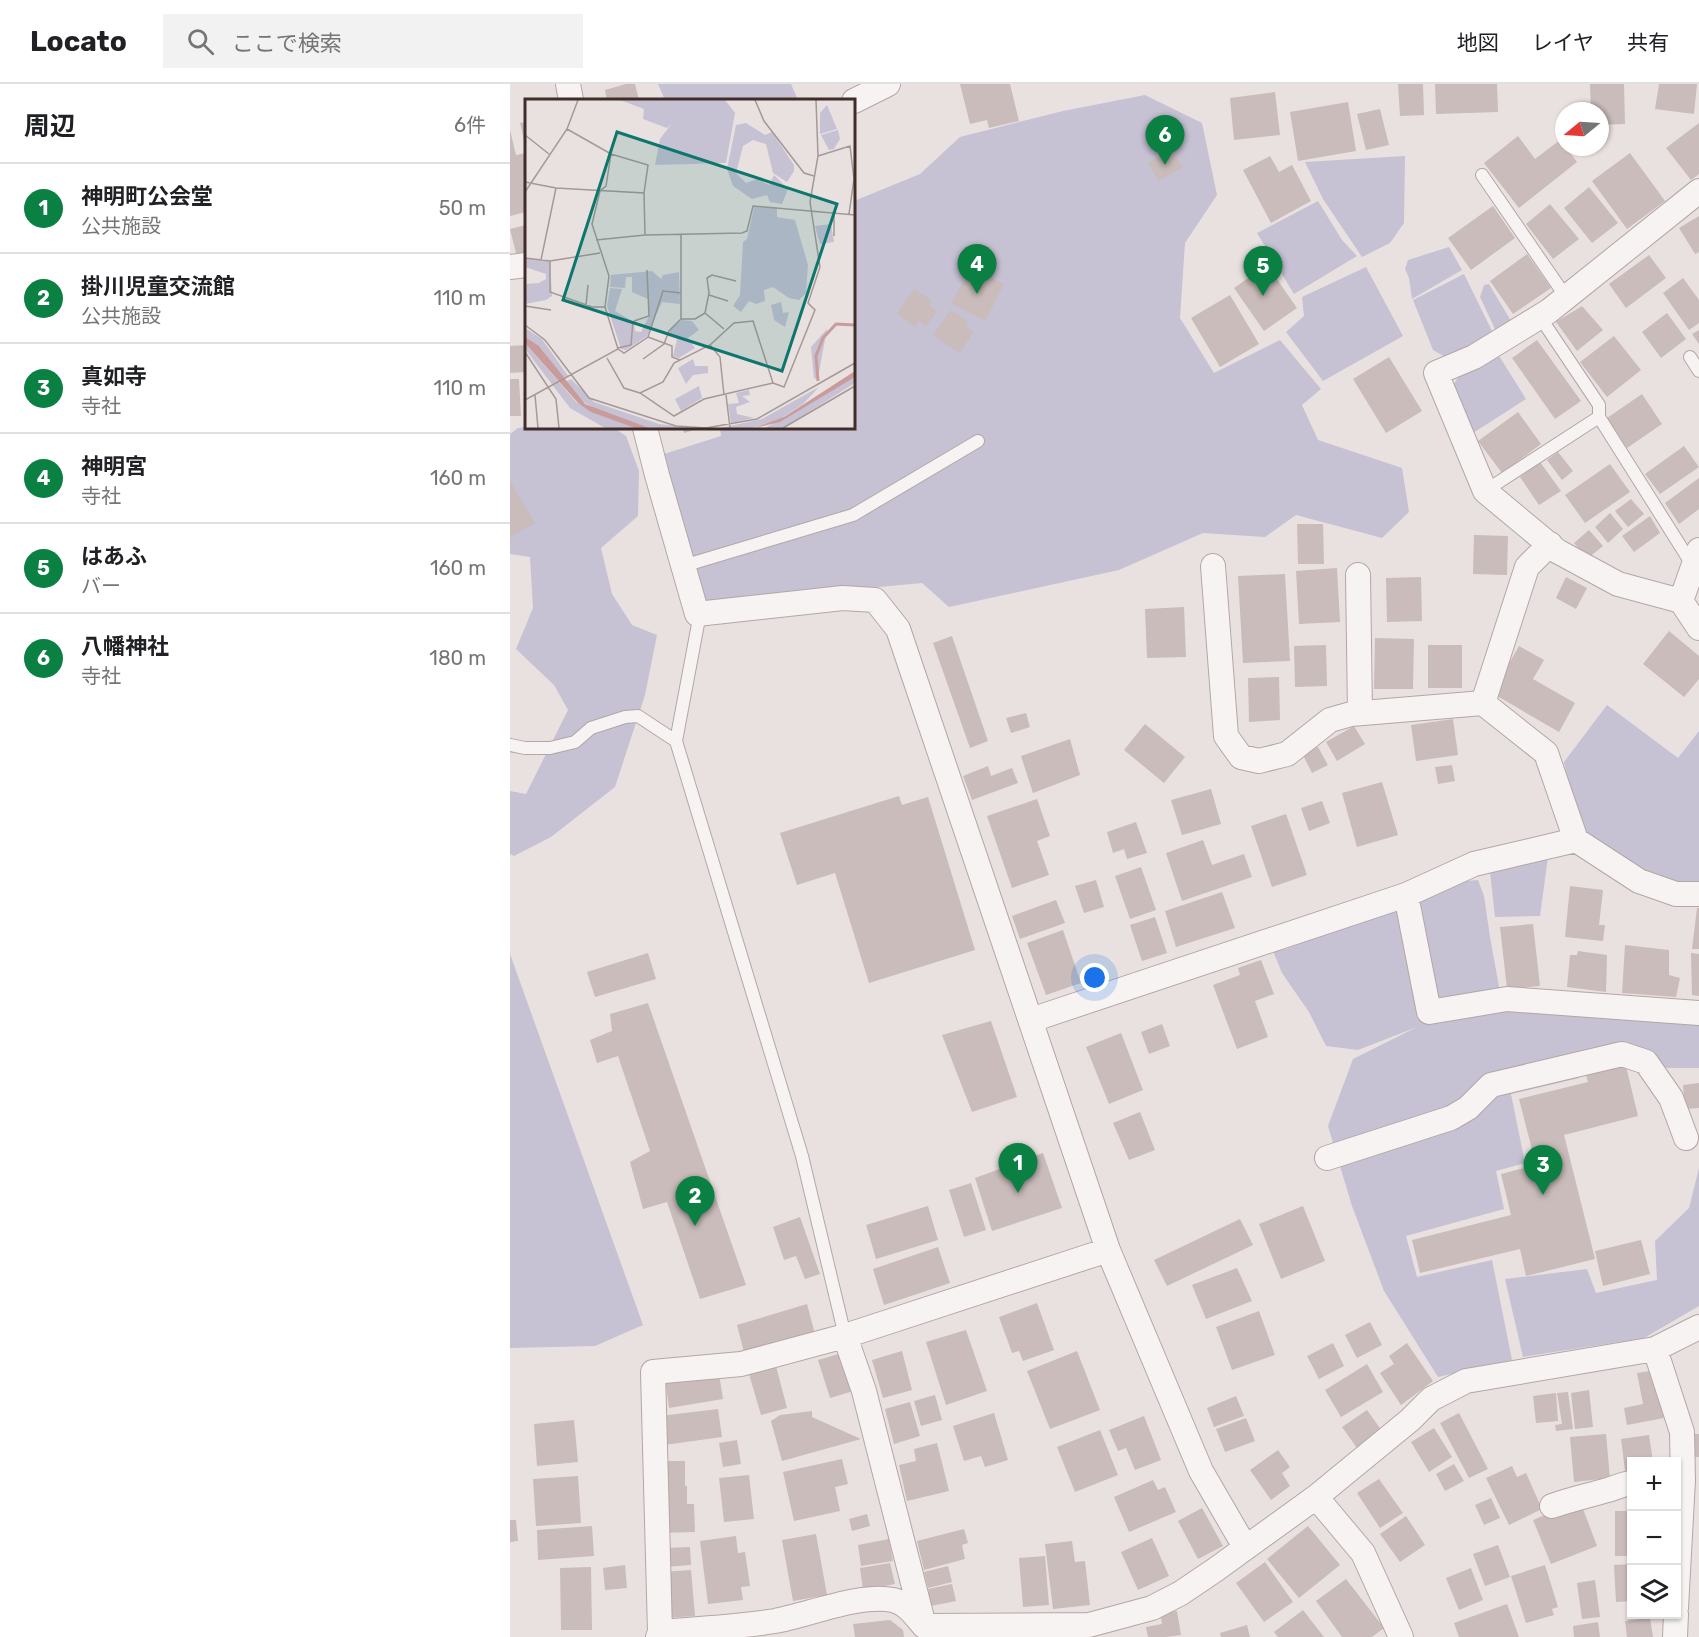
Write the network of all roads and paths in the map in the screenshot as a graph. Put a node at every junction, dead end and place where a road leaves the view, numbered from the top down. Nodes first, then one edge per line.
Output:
1 (568, 84) edge
2 (888, 84) edge
3 (571, 99) edge
4 (855, 100) edge
5 (1482, 175) dead end
6 (1699, 191) edge
7 (525, 265) edge
8 (510, 267) edge
9 (1566, 297) junction
10 (1540, 317) junction
11 (1690, 357) dead end
12 (1699, 371) edge
13 (1599, 417) junction
14 (645, 429) edge
15 (978, 441) dead end
16 (1485, 491) junction
17 (1550, 544) junction
18 (1696, 558) edge
19 (683, 566) junction
20 (1213, 567) dead end
21 (1358, 575) dead end
22 (1681, 601) junction
23 (697, 614) junction
24 (1699, 628) edge
25 (1483, 703) junction
26 (1360, 713) junction
27 (676, 741) junction
28 (510, 745) edge
29 (1576, 840) junction
30 (1699, 894) edge
31 (1406, 895) junction
32 (1699, 1013) edge
33 (1031, 1020) junction
34 (1686, 1140) edge
35 (1327, 1158) dead end
36 (1108, 1250) junction
37 (1699, 1327) edge
38 (845, 1336) junction
39 (1655, 1349) junction
40 (1681, 1457) edge
41 (1627, 1484) edge
42 (1316, 1497) junction
43 (1552, 1506) dead end
44 (1679, 1511) edge
45 (1245, 1547) junction
46 (1678, 1565) edge
47 (1676, 1619) edge
48 (925, 1632) edge
49 (659, 1635) edge
50 (1401, 1637) edge
51 (1675, 1637) edge

1 - 3 street
2 - 4 street
5 - 9 lane
6 - 9 street
7 - 8 street
9 - 10 street
10 - 13 lane
10 - 16 street
11 - 12 lane
13 - 16 lane
13 - 18 lane
14 - 19 street
15 - 19 lane
16 - 17 street
17 - 22 street
17 - 25 street
18 - 22 street
19 - 23 street
20 - 26 street
21 - 26 street
22 - 24 street
23 - 27 lane
23 - 33 street
25 - 26 street
25 - 29 street
27 - 28 lane
27 - 38 lane
29 - 30 street
29 - 31 street
31 - 32 street
31 - 33 street
33 - 36 street
34 - 35 street
36 - 38 street
36 - 45 street
37 - 39 street
38 - 48 street
38 - 49 street
39 - 40 street
39 - 42 street
41 - 43 street
42 - 45 street
42 - 50 street
44 - 46 street
45 - 48 street
47 - 51 street
48 - 49 street

